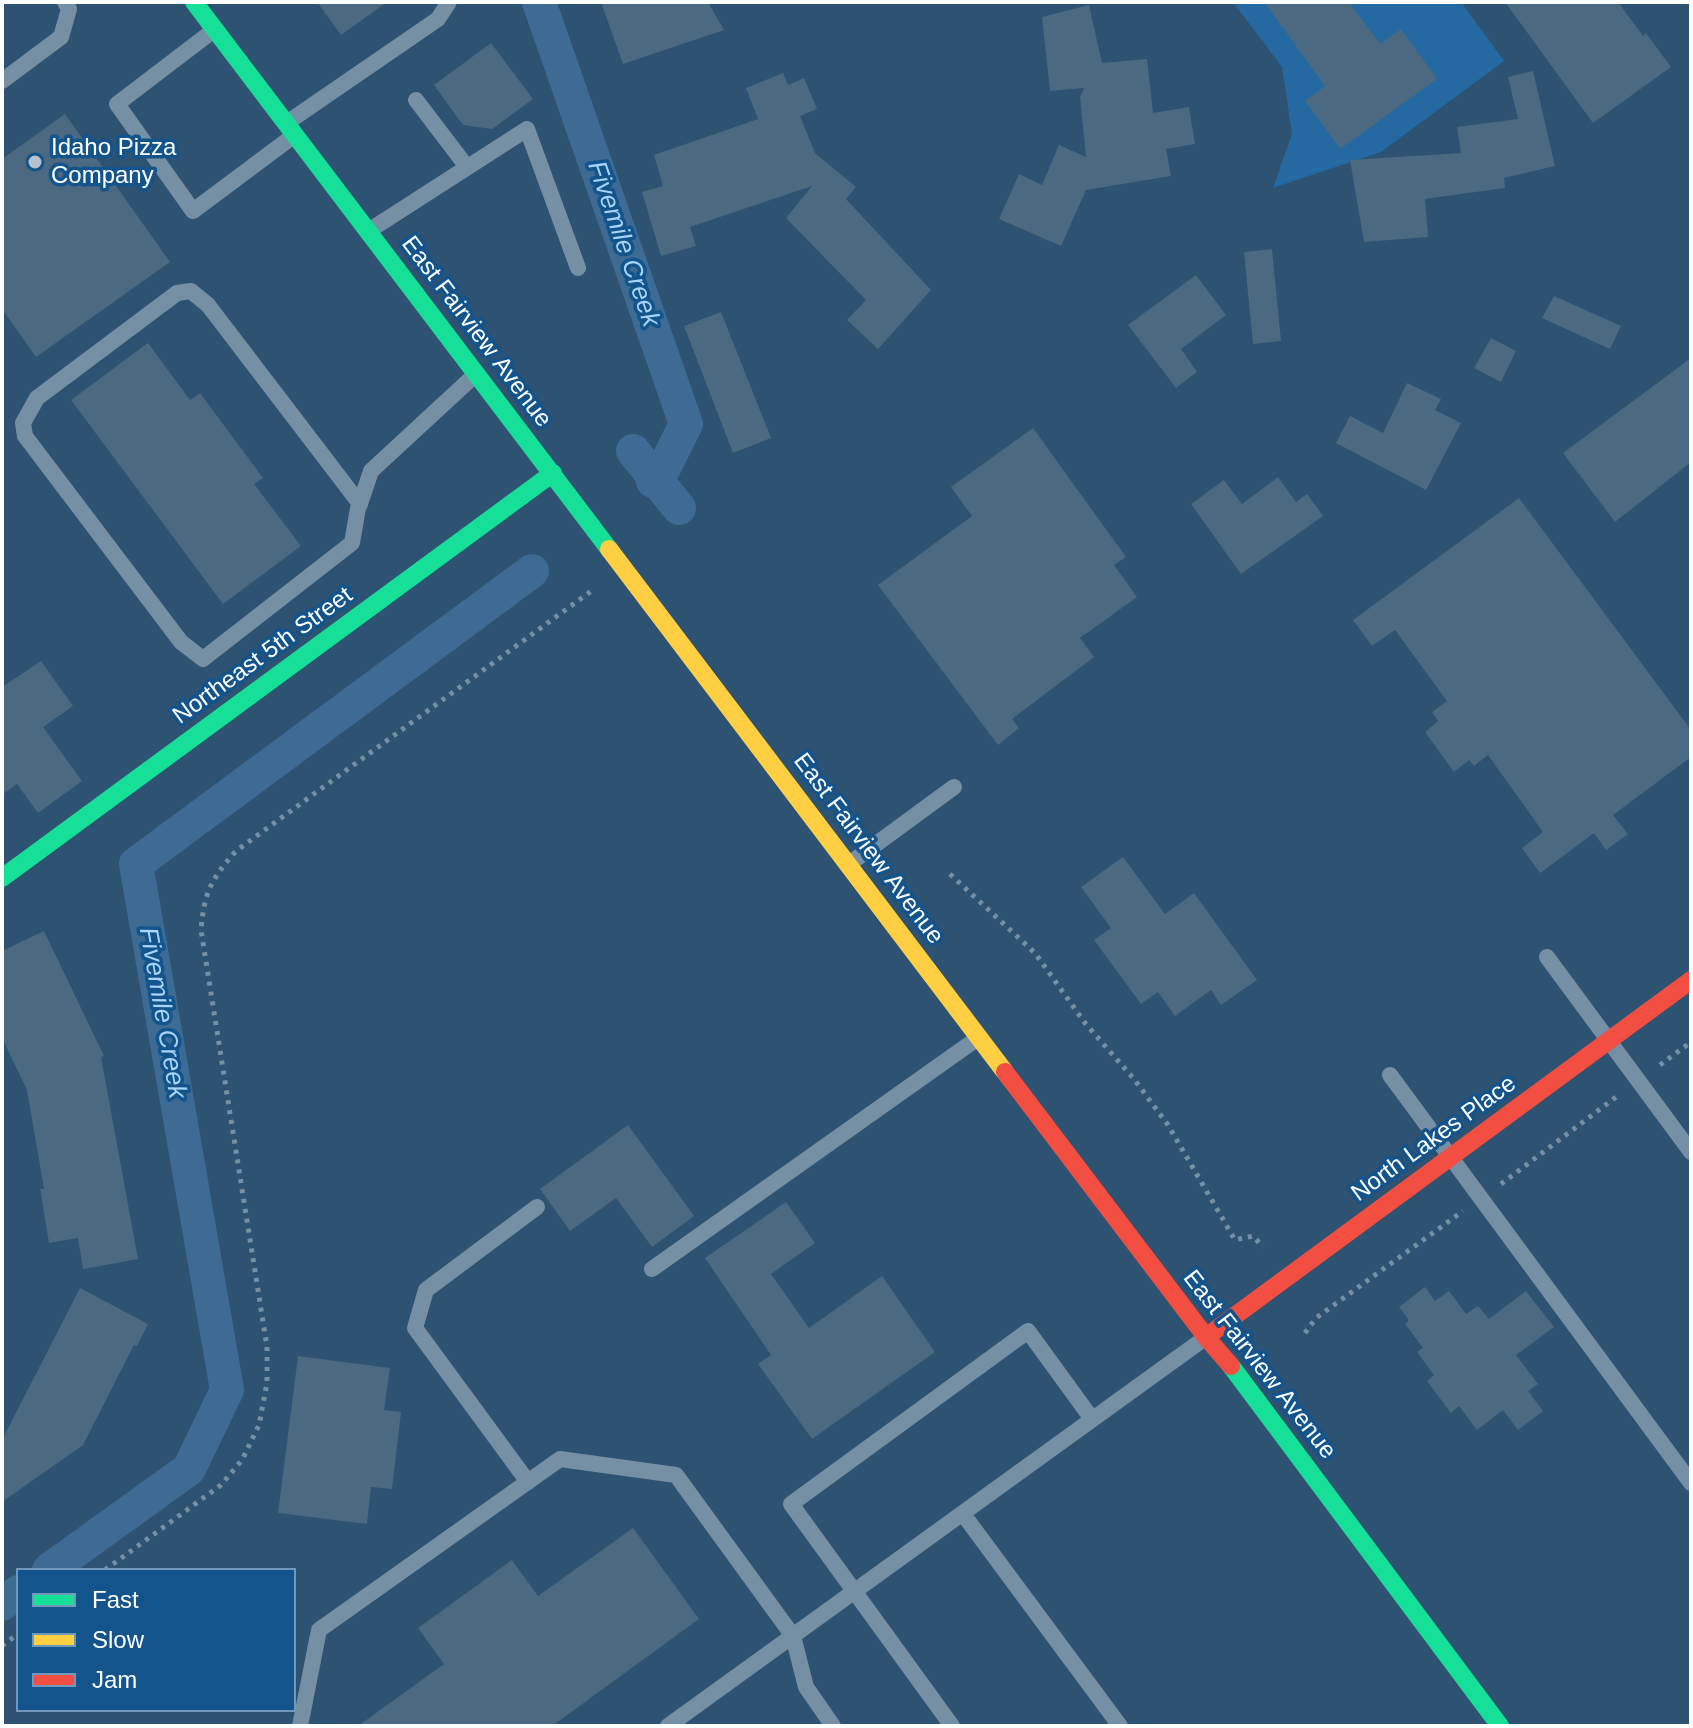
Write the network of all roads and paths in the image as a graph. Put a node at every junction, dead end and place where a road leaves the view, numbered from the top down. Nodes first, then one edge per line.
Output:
1 (65, 2) edge
2 (194, 2) edge
3 (449, 2) edge
4 (213, 19) junction
5 (2, 81) edge
6 (416, 100) dead end
7 (291, 129) junction
8 (467, 167) junction
9 (369, 231) junction
10 (578, 268) dead end
11 (477, 373) junction
12 (553, 473) junction
13 (360, 504) junction
14 (624, 567) junction
15 (954, 787) dead end
16 (849, 864) junction
17 (950, 874) dead end
18 (2, 878) edge
19 (1547, 957) dead end
20 (1691, 980) edge
21 (980, 1037) junction
22 (1608, 1041) junction
23 (1691, 1042) edge
24 (1660, 1065) dead end
25 (1390, 1075) dead end
26 (1628, 1089) dead end
27 (1691, 1152) edge
28 (1450, 1157) junction
29 (1501, 1184) dead end
30 (1470, 1206) dead end
31 (537, 1207) dead end
32 (1263, 1247) dead end
33 (652, 1269) dead end
34 (1305, 1333) dead end
35 (1206, 1337) junction
36 (1092, 1419) junction
37 (528, 1482) junction
38 (1691, 1483) edge
39 (963, 1514) junction
40 (108, 1568) edge
41 (855, 1591) junction
42 (793, 1636) junction
43 (300, 1726) edge
44 (668, 1726) edge
45 (833, 1726) edge
46 (952, 1726) edge
47 (1120, 1726) edge
48 (1500, 1726) edge

1 - 5 lane
2 - 4 main road, East Fairview Avenue
3 - 7 lane
4 - 7 main road, East Fairview Avenue
4 - 7 lane
6 - 8 lane
7 - 9 main road, East Fairview Avenue
8 - 9 lane
8 - 10 lane
9 - 11 main road, East Fairview Avenue
11 - 12 main road, East Fairview Avenue
11 - 13 lane
12 - 14 main road, East Fairview Avenue
12 - 18 main road, Northeast 5th Street
13 - 13 lane
14 - 16 main road, East Fairview Avenue
14 - 40 path
15 - 16 lane
16 - 21 main road, East Fairview Avenue
17 - 32 path
19 - 22 lane
20 - 22 main road, North Lakes Place
21 - 33 lane
21 - 35 main road, East Fairview Avenue
22 - 27 lane
22 - 28 main road, North Lakes Place
23 - 24 path
25 - 28 lane
26 - 29 path
28 - 35 main road, North Lakes Place
28 - 38 lane
30 - 34 path
31 - 37 lane
35 - 36 lane
35 - 48 main road, East Fairview Avenue
36 - 39 lane
36 - 41 lane
37 - 42 lane
37 - 43 lane
39 - 41 lane
39 - 47 lane
41 - 42 lane
41 - 46 lane
42 - 44 lane
42 - 45 lane

